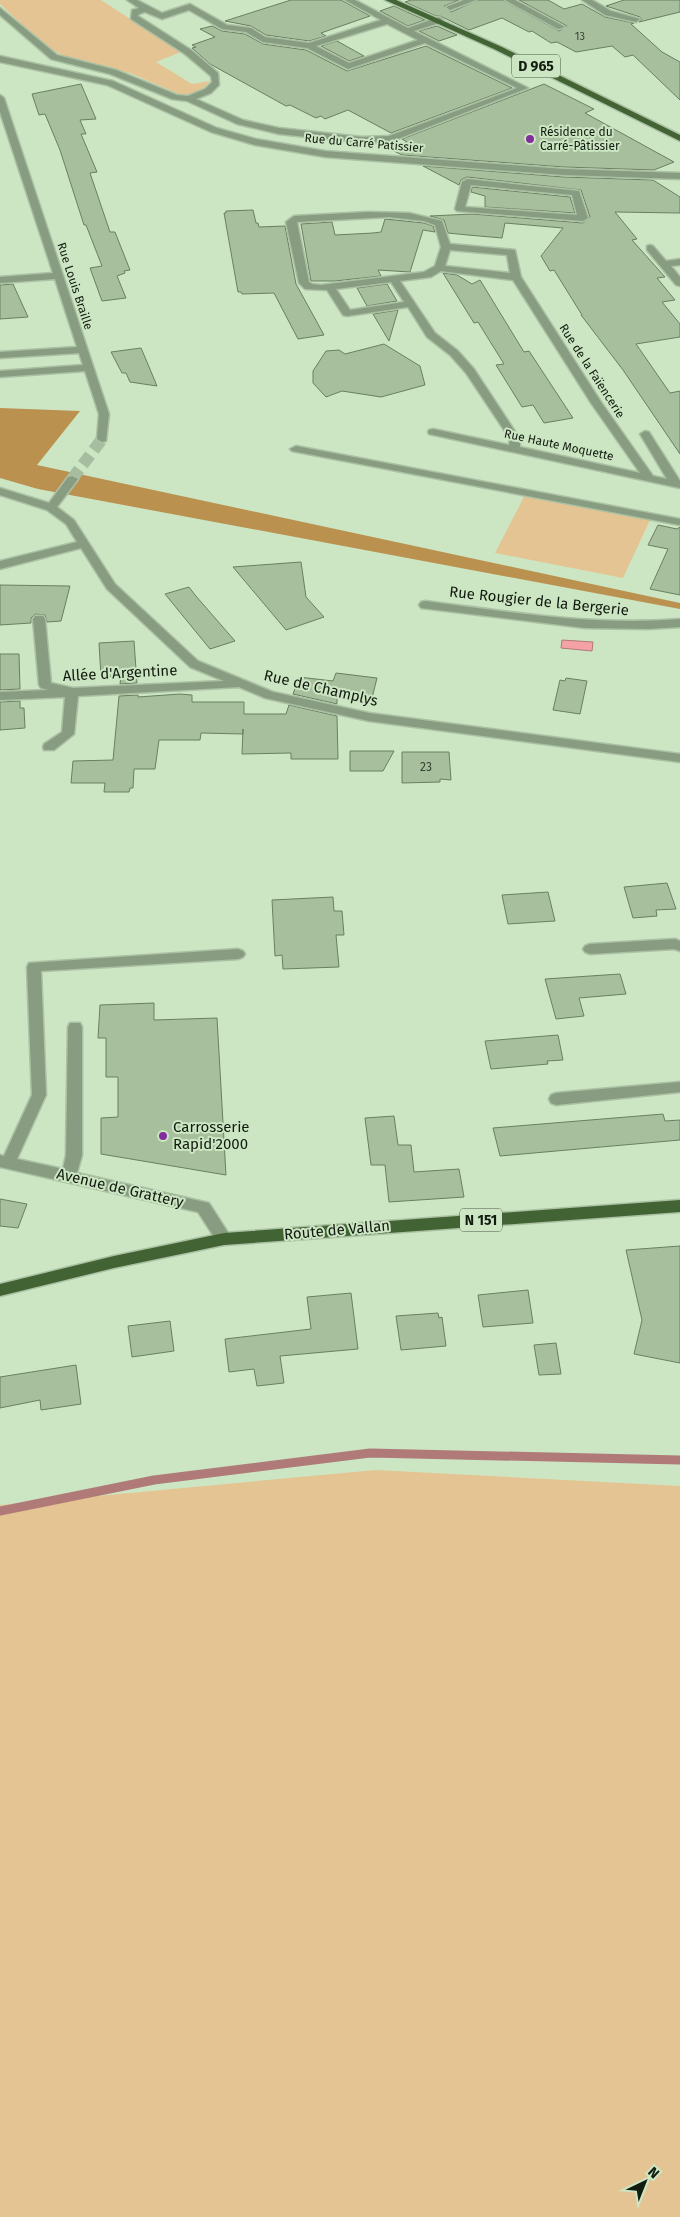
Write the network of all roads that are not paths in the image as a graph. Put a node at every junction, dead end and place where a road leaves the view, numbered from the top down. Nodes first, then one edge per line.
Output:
1 (131, 0) edge
2 (350, 0) edge
3 (389, 0) edge
4 (472, 0) edge
5 (509, 0) edge
6 (586, 0) edge
7 (450, 7) dead end
8 (146, 9) junction
9 (0, 11) edge
10 (636, 19) dead end
11 (439, 20) junction
12 (388, 21) junction
13 (561, 27) dead end
14 (406, 31) junction
15 (425, 40) junction
16 (309, 46) junction
17 (0, 59) edge
18 (0, 98) edge
19 (189, 99) junction
20 (680, 138) edge
21 (522, 169) junction
22 (680, 176) edge
23 (518, 187) junction
24 (446, 247) junction
25 (650, 248) dead end
26 (680, 262) edge
27 (664, 264) junction
28 (439, 268) junction
29 (58, 276) junction
30 (516, 277) junction
31 (394, 279) junction
32 (0, 280) edge
33 (680, 283) edge
34 (330, 287) junction
35 (410, 304) junction
36 (82, 350) junction
37 (0, 355) edge
38 (88, 368) junction
39 (0, 374) edge
40 (433, 432) dead end
41 (645, 434) dead end
42 (102, 439) tunnel mouth
43 (296, 449) dead end
44 (514, 449) junction
45 (649, 478) junction
46 (72, 479) tunnel mouth
47 (677, 480) edge
48 (0, 491) edge
49 (51, 508) junction
50 (680, 522) edge
51 (85, 543) junction
52 (0, 565) edge
53 (424, 605) dead end
54 (38, 619) dead end
55 (680, 623) edge
56 (242, 684) junction
57 (72, 692) junction
58 (0, 696) edge
59 (49, 747) dead end
60 (680, 758) edge
61 (680, 946) edge
62 (590, 949) dead end
63 (238, 954) dead end
64 (75, 1028) dead end
65 (680, 1087) edge
66 (556, 1099) dead end
67 (4, 1162) edge
68 (69, 1176) junction
69 (680, 1206) edge
70 (224, 1239) junction
71 (0, 1290) edge

1 - 8 street
2 - 12 street
3 - 11 main road, D 965
4 - 7 street
5 - 13 street
6 - 10 street
8 - 16 street
8 - 19 street
9 - 19 street
11 - 14 street
11 - 20 main road, D 965
12 - 14 street
12 - 16 street
14 - 15 street
15 - 16 street
15 - 19 street
17 - 21 street, Rue du Carré Patissier
18 - 29 street, Rue Louis Braille
21 - 22 street, Rue du Carré Patissier
21 - 23 street
23 - 23 street
24 - 28 street
24 - 30 street, Rue de la Faïencerie
24 - 34 street
25 - 27 street
26 - 27 street
27 - 33 street
28 - 30 street
28 - 31 street
29 - 32 street
29 - 36 street, Rue Louis Braille
30 - 45 street, Rue de la Faïencerie
31 - 34 street
31 - 35 street
34 - 35 street
35 - 44 street
36 - 37 street
36 - 38 street, Rue Louis Braille
38 - 39 street
38 - 42 street, Rue Louis Braille
40 - 44 street, Rue Haute Moquette
41 - 47 street
43 - 50 street
44 - 45 street, Rue Haute Moquette
45 - 47 street, Rue Haute Moquette
46 - 49 street
48 - 49 street, Rue de Champlys
49 - 51 street, Rue de Champlys
51 - 52 street
51 - 56 street, Rue de Champlys
53 - 55 street, Rue Rougier de la Bergerie
54 - 57 street
56 - 57 street, Allée d'Argentine
56 - 60 street, Rue de Champlys
57 - 58 street, Allée d'Argentine
57 - 59 street
61 - 62 street
63 - 67 street
64 - 68 street
65 - 66 street
67 - 68 street, Avenue de Grattery
68 - 70 street, Avenue de Grattery
69 - 70 main road, Route de Vallan / N 151
70 - 71 main road, Route de Vallan / N 151

